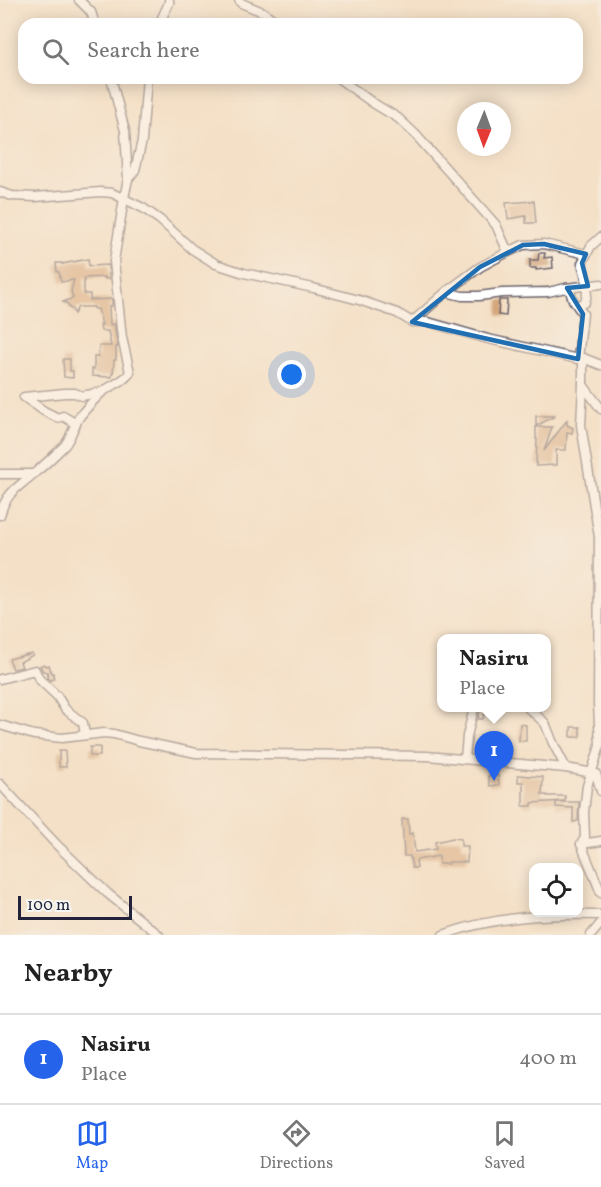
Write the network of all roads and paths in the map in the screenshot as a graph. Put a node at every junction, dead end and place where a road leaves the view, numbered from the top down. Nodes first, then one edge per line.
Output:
1 (79, 0) edge
2 (169, 0) edge
3 (239, 0) edge
4 (93, 18) edge
5 (162, 18) edge
6 (272, 18) edge
7 (113, 84) edge
8 (147, 84) edge
9 (346, 84) edge
10 (128, 179) junction
11 (0, 192) edge
12 (124, 198) junction
13 (601, 237) edge
14 (508, 252) junction
15 (586, 254) junction
16 (601, 284) edge
17 (588, 286) junction
18 (566, 288) junction
19 (446, 292) junction
20 (578, 306) junction
21 (412, 322) junction
22 (580, 359) junction
23 (601, 365) edge
24 (584, 385) junction
25 (102, 392) junction
26 (601, 409) edge
27 (76, 424) junction
28 (0, 474) edge
29 (34, 474) junction
30 (0, 515) edge
31 (0, 679) edge
32 (473, 712) edge
33 (533, 712) edge
34 (600, 713) edge
35 (0, 725) edge
36 (85, 735) junction
37 (465, 759) junction
38 (566, 768) junction
39 (591, 772) junction
40 (0, 784) edge
41 (601, 791) edge
42 (601, 841) edge
43 (581, 844) junction
44 (601, 893) edge
45 (601, 915) edge
46 (601, 923) edge
47 (464, 932) edge
48 (159, 935) edge
49 (443, 935) edge
50 (591, 935) edge

1 - 4 street
2 - 5 street
3 - 6 street
7 - 10 street
8 - 10 street
9 - 14 street
10 - 12 street
11 - 12 street
12 - 21 street
12 - 25 street
13 - 15 street
14 - 15 street
14 - 19 street
15 - 17 street
16 - 17 street
17 - 18 street
17 - 20 street
18 - 19 street
18 - 20 street
19 - 21 street
20 - 22 street
21 - 22 street
22 - 23 street
22 - 24 street
24 - 26 street
24 - 34 street
25 - 27 street
25 - 27 street
27 - 29 street
28 - 29 street
29 - 30 street
31 - 36 street
32 - 37 street
33 - 38 street
34 - 39 street
35 - 36 street
36 - 37 street
37 - 38 street
38 - 39 street
39 - 41 street
39 - 43 street
40 - 48 street
42 - 43 street
43 - 44 street
45 - 47 street
46 - 50 street
47 - 49 street

